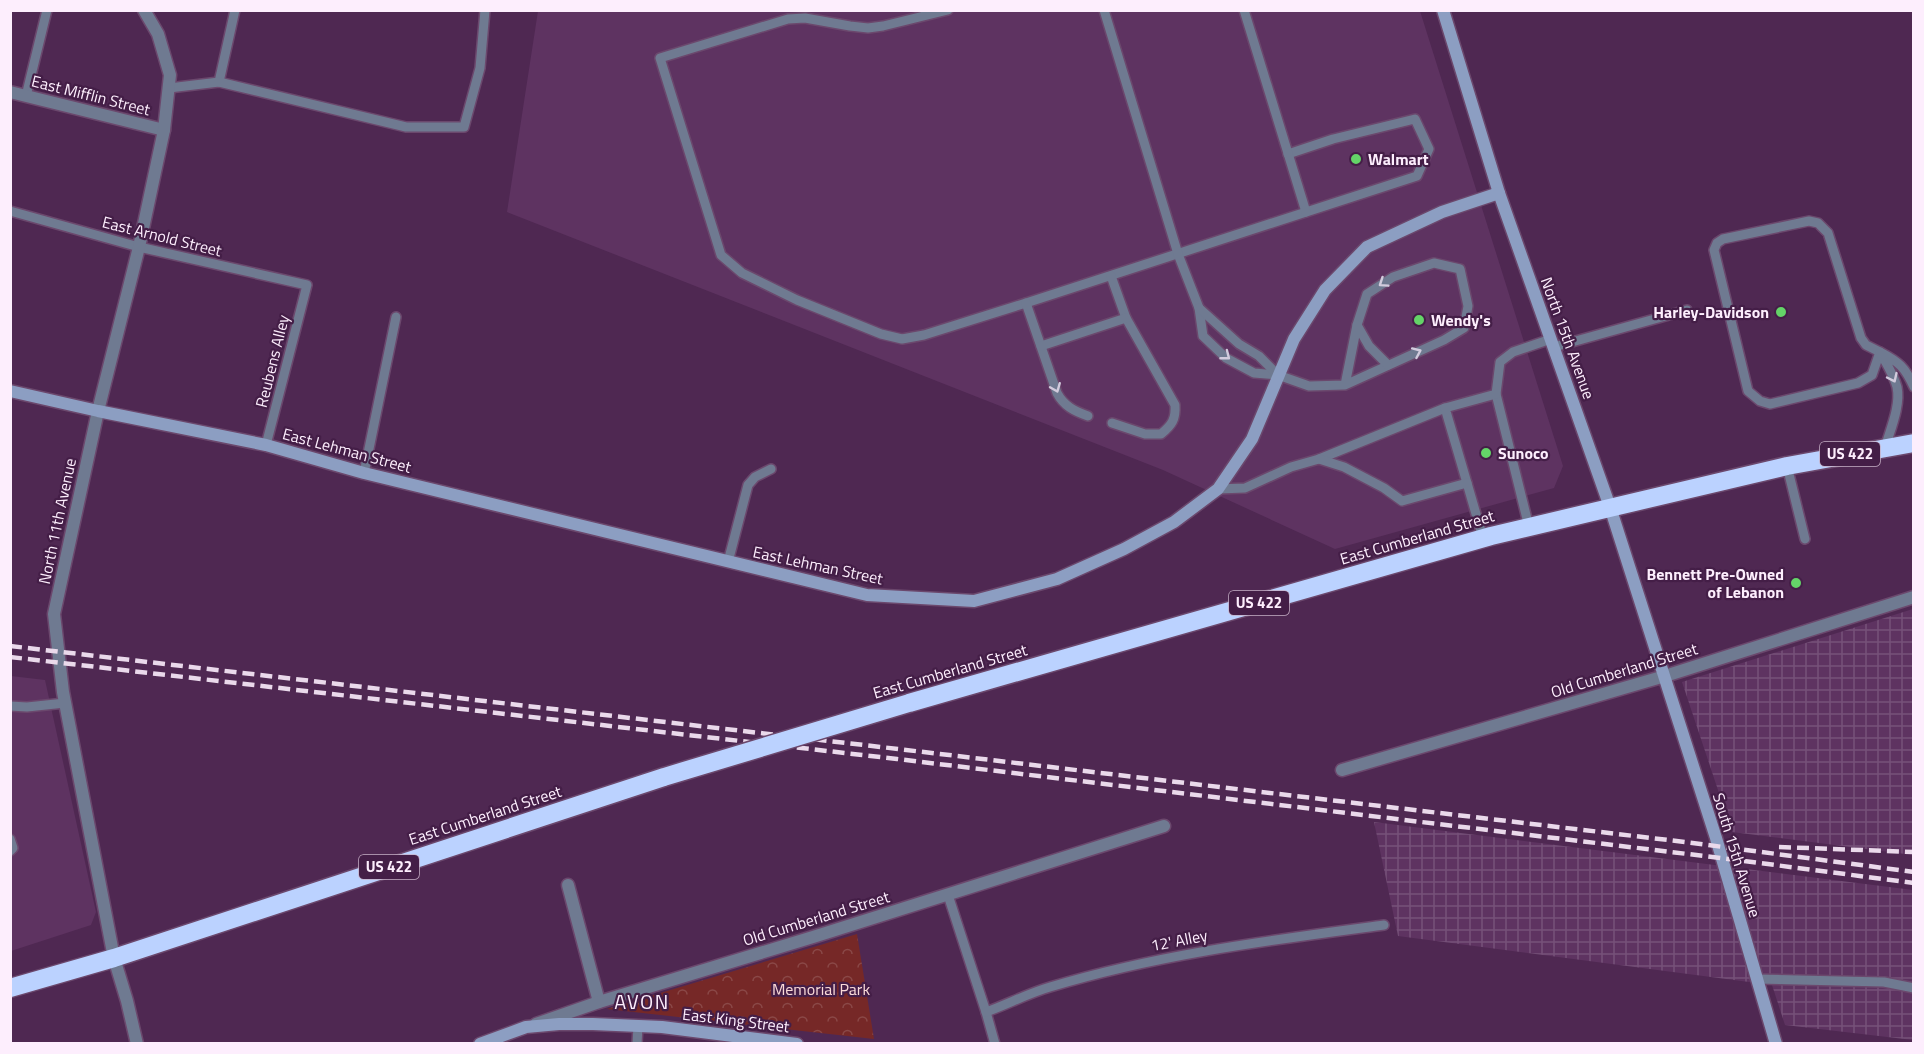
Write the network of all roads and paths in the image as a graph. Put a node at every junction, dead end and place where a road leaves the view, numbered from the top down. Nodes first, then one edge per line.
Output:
1 (46, 10) edge
2 (144, 10) edge
3 (236, 10) edge
4 (485, 10) edge
5 (948, 10) edge
6 (1104, 10) edge
7 (1244, 10) edge
8 (1443, 10) edge
9 (219, 82) junction
10 (169, 88) junction
11 (10, 92) edge
12 (26, 96) junction
13 (164, 130) junction
14 (1288, 154) junction
15 (1499, 193) junction
16 (10, 211) edge
17 (1306, 212) junction
18 (139, 247) junction
19 (1178, 254) junction
20 (1111, 276) junction
21 (307, 285) joint
22 (1026, 303) junction
23 (1199, 308) junction
24 (1687, 310) dead end
25 (396, 317) dead end
26 (1126, 318) junction
27 (1357, 325) junction
28 (1552, 343) junction
29 (1041, 346) junction
30 (1880, 352) junction
31 (1388, 365) junction
32 (1278, 375) junction
33 (1345, 385) junction
34 (1914, 387) edge
35 (10, 391) edge
36 (1496, 394) junction
37 (1446, 408) junction
38 (98, 411) junction
39 (1088, 416) dead end
40 (1112, 423) dead end
41 (1914, 443) edge
42 (266, 445) junction
43 (1885, 448) junction
44 (1319, 459) junction
45 (1787, 466) junction
46 (771, 469) dead end
47 (364, 473) junction
48 (1467, 483) junction
49 (1218, 489) junction
50 (1610, 507) junction
51 (1529, 527) junction
52 (1483, 538) junction
53 (1805, 539) dead end
54 (728, 562) junction
55 (1914, 597) edge
56 (1665, 676) junction
57 (65, 703) junction
58 (10, 706) edge
59 (1342, 770) dead end
60 (1164, 826) dead end
61 (10, 839) edge
62 (10, 851) edge
63 (568, 885) dead end
64 (948, 895) junction
65 (1384, 926) dead end
66 (114, 958) junction
67 (1757, 979) junction
68 (10, 988) edge
69 (1914, 988) edge
70 (599, 1002) junction
71 (987, 1012) junction
72 (638, 1026) junction
73 (526, 1027) junction
74 (771, 1042) edge
75 (137, 1044) edge
76 (480, 1044) edge
77 (637, 1044) edge
78 (797, 1044) edge
79 (995, 1044) edge
80 (1776, 1044) edge

1 - 12 lane
2 - 10 street, North 11th Avenue
3 - 9 lane
4 - 9 lane
5 - 22 lane
6 - 19 lane
7 - 14 lane
8 - 15 main road, North 15th Avenue
9 - 10 lane
10 - 13 street, North 11th Avenue
11 - 12 street, East Mifflin Street
12 - 13 street, East Mifflin Street
13 - 18 street, North 11th Avenue
14 - 17 lane
14 - 17 lane
15 - 28 main road, North 15th Avenue
15 - 32 main road, East Lehman Street
16 - 18 lane, East Arnold Street
17 - 19 lane
18 - 21 lane, East Arnold Street
18 - 38 street, North 11th Avenue
19 - 20 lane
19 - 23 lane
20 - 22 lane
20 - 26 lane
21 - 42 lane, Reubens Alley
22 - 29 lane
23 - 32 lane
23 -> 32 lane
24 - 28 lane
25 - 47 lane
26 - 29 lane
26 - 40 lane
27 - 31 lane
31 -> 27 lane
27 - 33 lane
28 - 36 lane
28 - 50 main road, North 15th Avenue
29 -> 39 lane
30 - 30 lane
30 - 34 lane
30 -> 43 lane
31 - 33 lane
32 - 33 lane
32 - 49 main road, East Lehman Street
35 - 38 main road, East Lehman Street
36 - 37 lane
36 - 51 lane
37 - 44 lane
37 - 48 lane
38 - 42 main road, East Lehman Street
38 - 57 street, North 11th Avenue
41 - 43 highway, East Cumberland Street / US 422
42 - 47 main road, East Lehman Street
43 - 45 highway, East Cumberland Street / US 422
44 - 48 lane
44 - 49 lane
45 - 50 highway, East Cumberland Street / US 422
45 - 53 lane
46 - 54 lane
47 - 54 main road, East Lehman Street
48 - 52 lane
49 - 54 main road, East Lehman Street
50 - 51 highway, East Cumberland Street / US 422
50 - 56 main road, North 15th Avenue
51 - 52 highway, East Cumberland Street / US 422
52 - 66 highway, East Cumberland Street / US 422, bridge
55 - 56 street, Old Cumberland Street
56 - 59 street, Old Cumberland Street
56 - 67 main road, South 15th Avenue
57 - 58 lane
57 - 66 street, North 11th Avenue
60 - 64 street, Old Cumberland Street
61 - 62 lane
63 - 70 street
64 - 70 street, Old Cumberland Street
64 - 71 lane
65 - 71 lane, 12' Alley
66 - 68 highway, East Cumberland Street / US 422
66 - 75 street, North 11th Avenue
67 - 69 lane
67 - 80 main road, South 15th Avenue
70 - 73 street, Old Cumberland Street
71 - 79 lane
72 - 73 main road, East King Street
72 - 74 main road, East King Street
72 - 77 lane
73 - 76 main road, Old Cumberland Street
74 - 78 main road, East King Street

